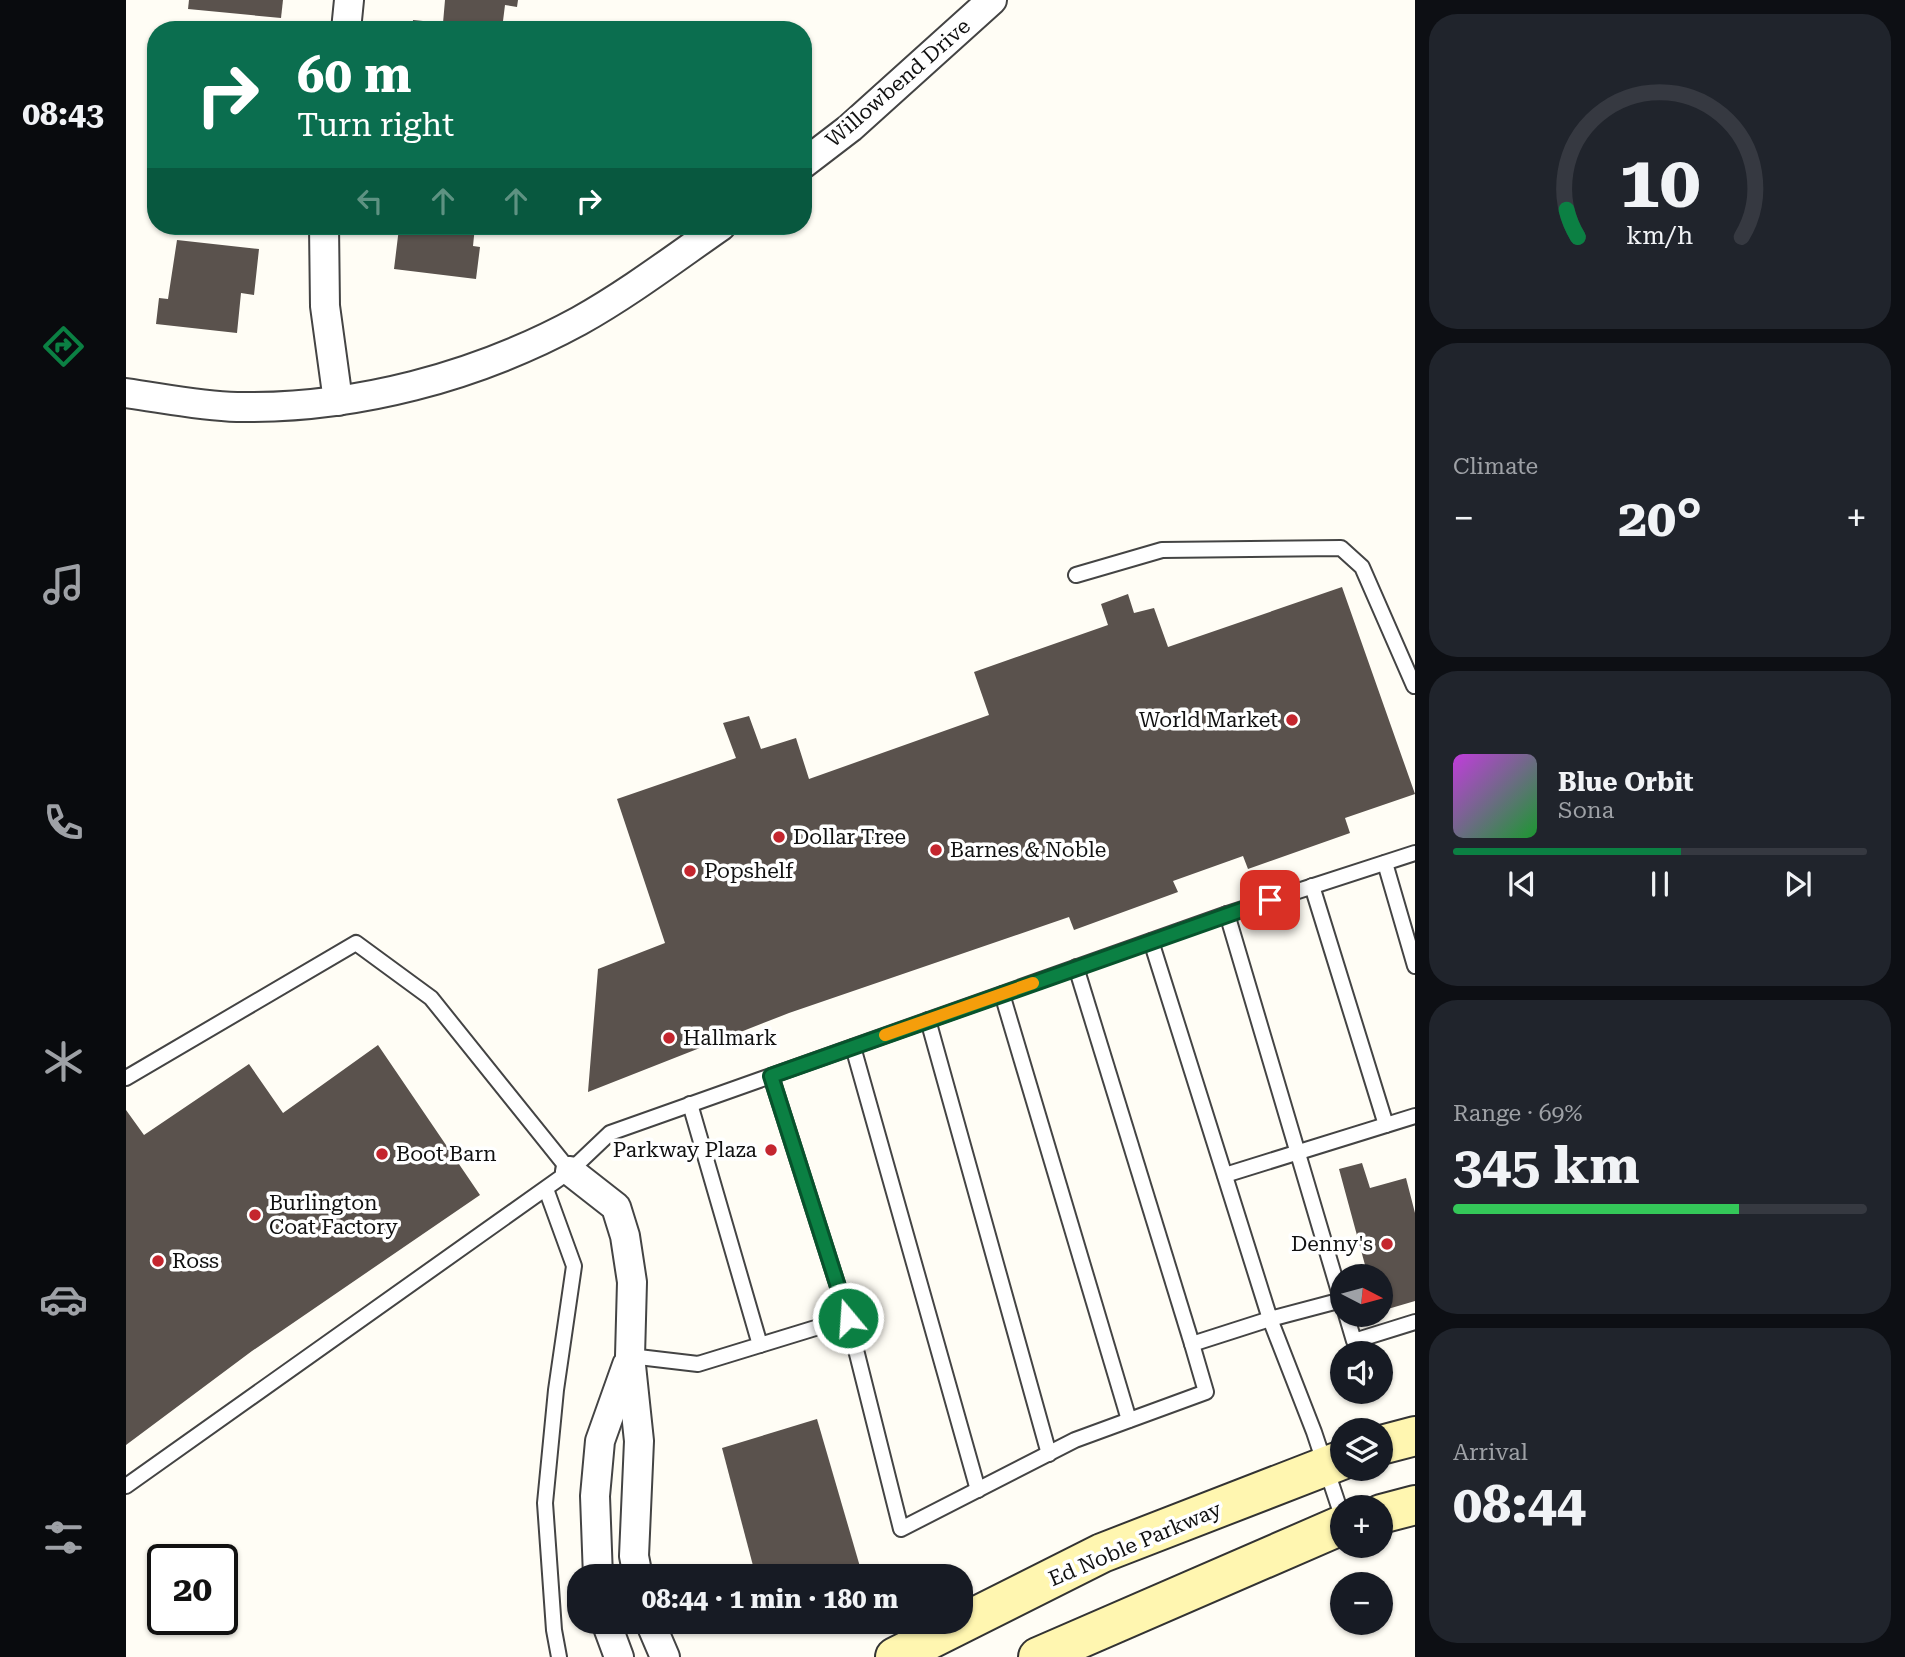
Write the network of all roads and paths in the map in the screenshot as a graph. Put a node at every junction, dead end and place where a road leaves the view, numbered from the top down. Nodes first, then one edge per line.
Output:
1 (349, 0) edge
2 (992, 0) edge
3 (346, 21) edge
4 (812, 157) edge
5 (324, 235) edge
6 (708, 235) edge
7 (126, 393) edge
8 (338, 401) junction
9 (1076, 575) dead end
10 (1415, 686) edge
11 (1415, 853) edge
12 (1385, 863) junction
13 (1312, 886) junction
14 (1227, 914) junction
15 (1151, 941) junction
16 (1415, 965) edge
17 (1076, 967) junction
18 (1003, 994) junction
19 (928, 1020) junction
20 (853, 1047) junction
21 (771, 1076) junction
22 (126, 1078) edge
23 (690, 1104) junction
24 (1415, 1116) edge
25 (1386, 1125) junction
26 (1297, 1152) junction
27 (570, 1171) junction
28 (1225, 1175) junction
29 (546, 1189) junction
30 (1331, 1264) edge
31 (1330, 1304) edge
32 (848, 1318) junction
33 (1270, 1319) junction
34 (1415, 1322) edge
35 (1350, 1327) edge
36 (1192, 1344) junction
37 (760, 1345) junction
38 (630, 1356) junction
39 (1129, 1420) junction
40 (1415, 1436) edge
41 (1393, 1442) edge
42 (1049, 1454) junction
43 (1330, 1456) edge
44 (1330, 1464) edge
45 (126, 1486) edge
46 (978, 1490) junction
47 (1415, 1505) edge
48 (1393, 1511) edge
49 (1330, 1530) edge
50 (598, 1564) edge
51 (636, 1564) edge
52 (610, 1634) edge
53 (655, 1634) edge
54 (559, 1657) edge
55 (619, 1657) edge
56 (665, 1657) edge
57 (895, 1657) edge
58 (1038, 1657) edge

1 - 3 street
2 - 4 street, Willowbend Drive
5 - 8 street
6 - 8 street
7 - 8 street
9 - 10 lane
11 - 12 lane
12 - 13 lane
12 - 16 lane
13 - 14 lane
13 - 25 lane
14 - 15 lane
14 - 26 lane
15 - 17 lane
15 - 28 lane
17 - 18 lane
17 - 36 lane
18 - 19 lane
18 - 39 lane
19 - 20 lane
19 - 42 lane
20 - 21 lane
20 - 46 lane
21 - 23 lane
21 - 32 lane
22 - 27 lane
23 - 27 lane
23 - 37 lane
24 - 25 lane
25 - 26 lane
26 - 28 lane
26 - 30 lane
27 - 29 lane
27 - 38 street
28 - 33 lane
29 - 45 lane
29 - 54 lane
31 - 33 lane
32 - 37 lane
32 - 46 lane
33 - 36 lane
33 - 43 lane
34 - 35 lane
36 - 39 lane
37 - 38 lane
38 - 50 street
38 - 51 street
39 - 42 lane
40 - 41 main road
42 - 46 lane
44 - 57 main road, Ed Noble Parkway
47 - 48 main road
49 - 58 main road
52 - 55 street
53 - 56 street

